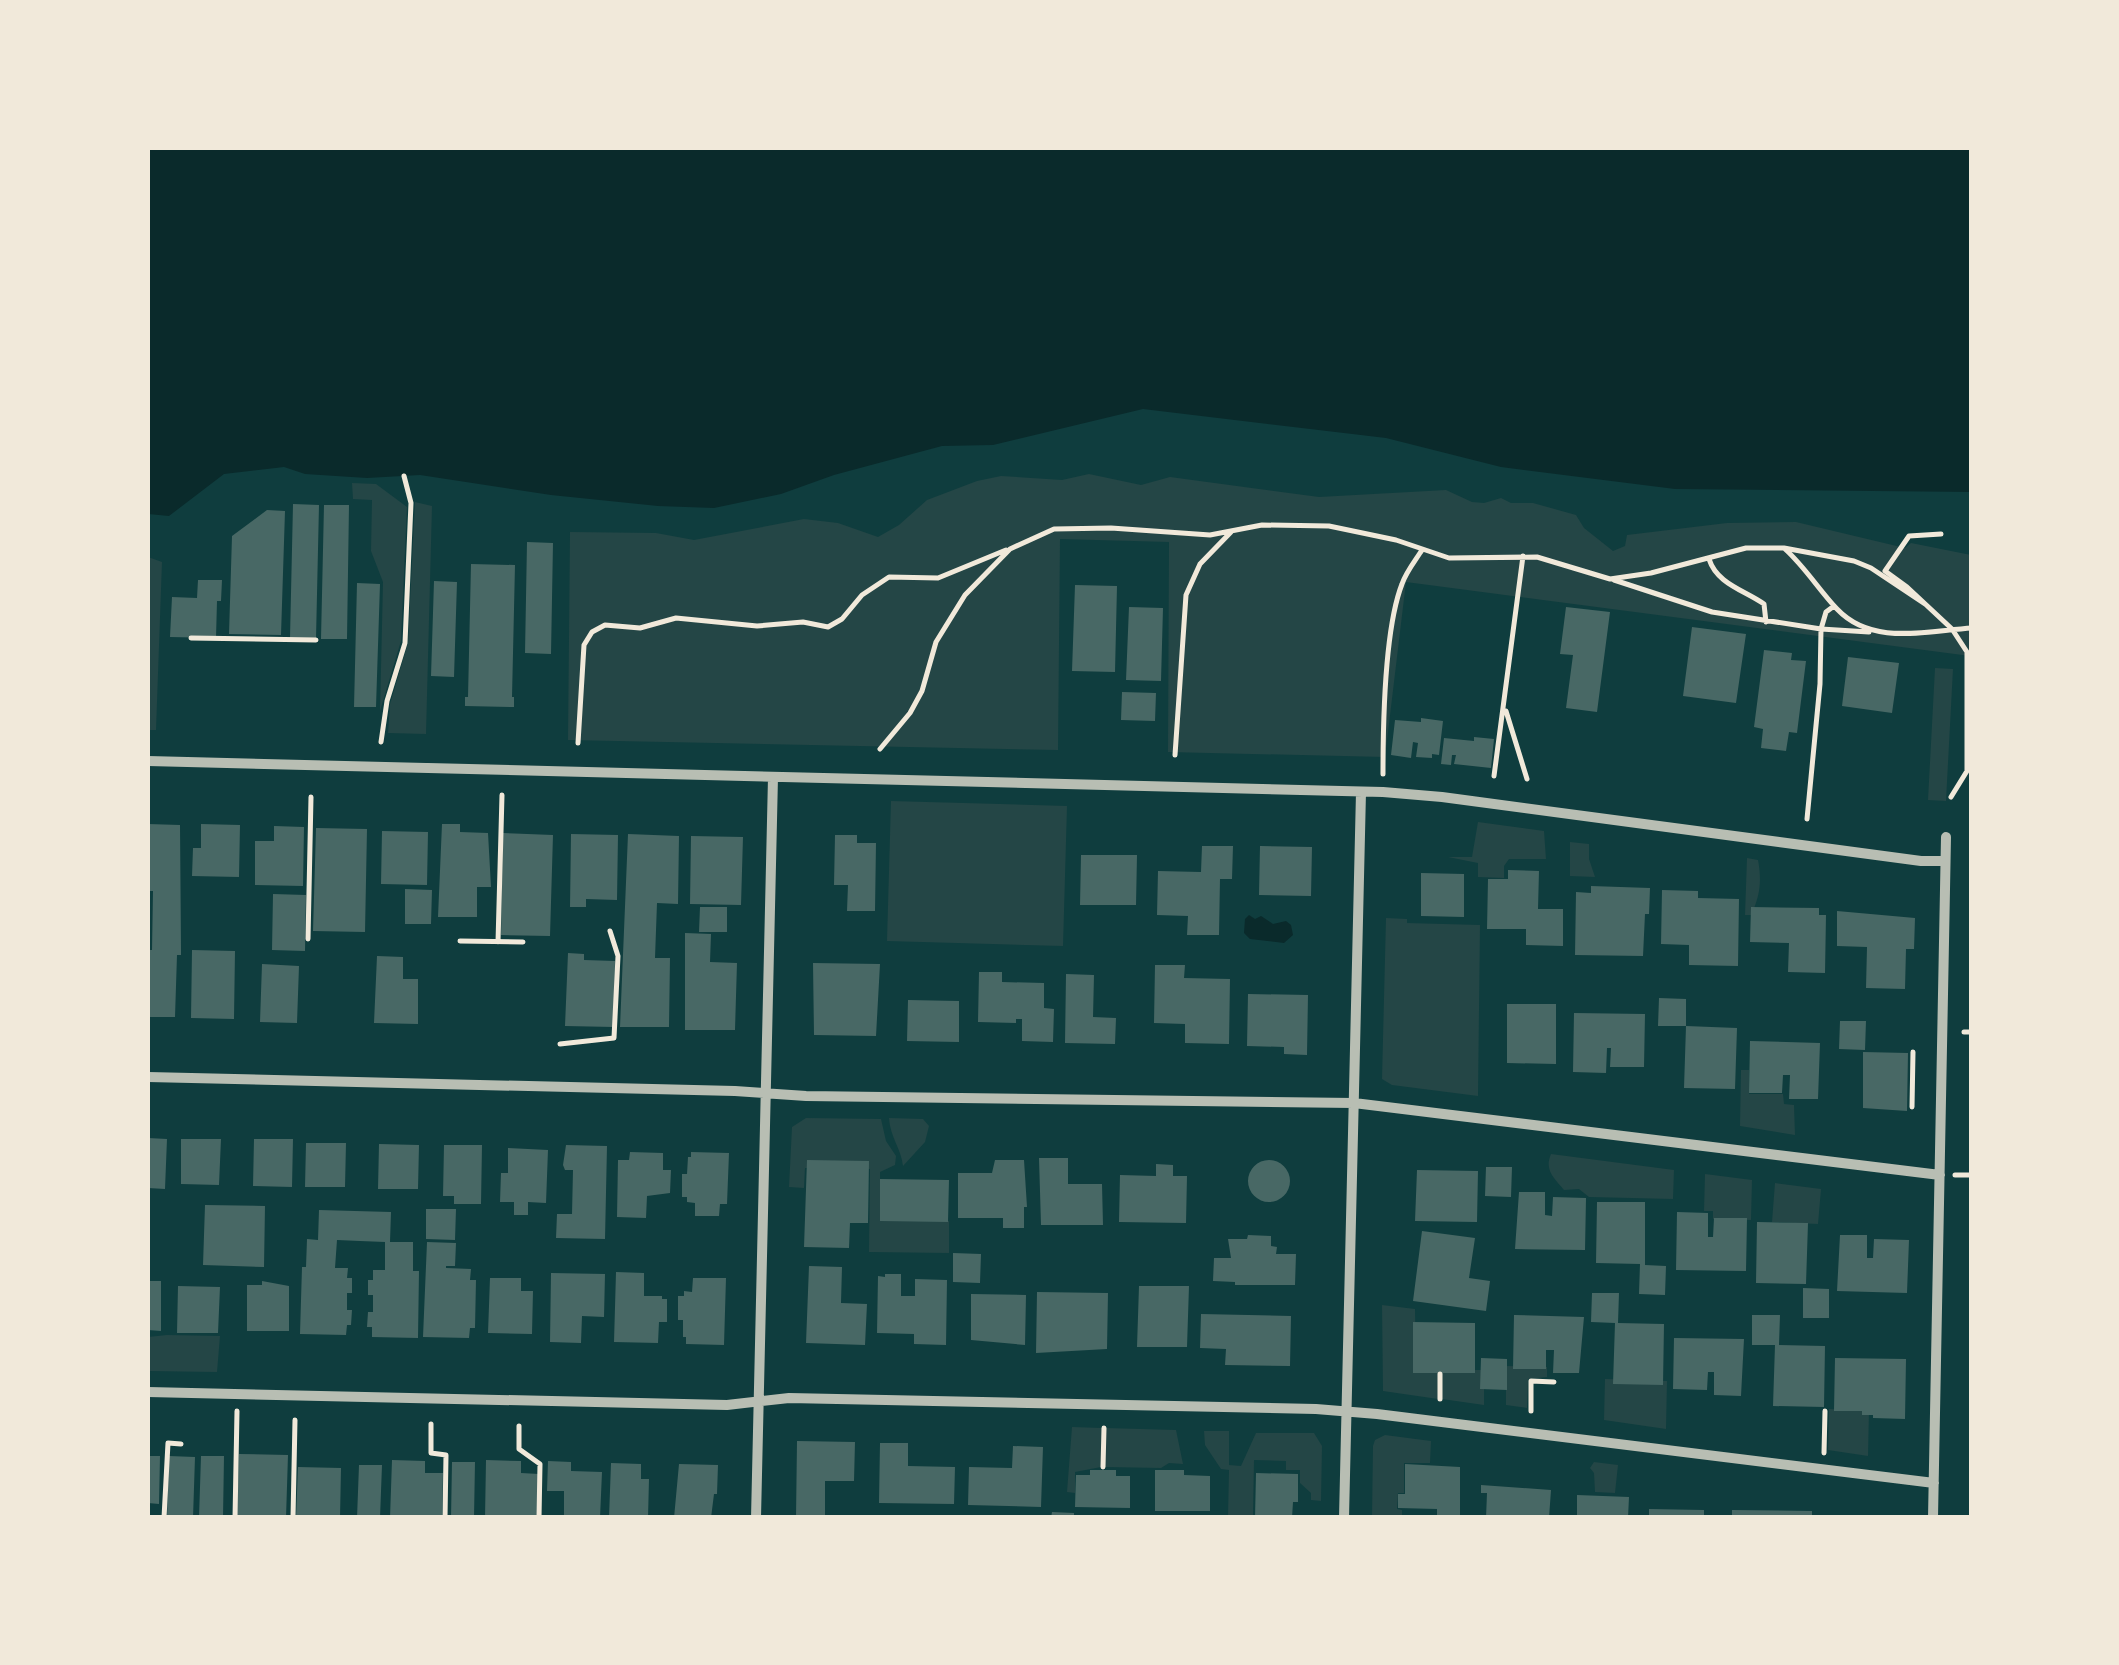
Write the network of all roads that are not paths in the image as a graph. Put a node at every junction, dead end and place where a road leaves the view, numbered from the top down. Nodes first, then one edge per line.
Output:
1 (148, 761) edge
2 (773, 777) junction
3 (1361, 792) junction
4 (1946, 837) dead end
5 (1945, 861) junction
6 (148, 1077) edge
7 (766, 1093) junction
8 (1354, 1103) junction
9 (1940, 1175) junction
10 (148, 1392) edge
11 (758, 1402) junction
12 (1347, 1411) junction
13 (1934, 1483) junction
14 (756, 1518) edge
15 (1344, 1518) edge
16 (1933, 1518) edge

1 - 2 street
2 - 3 street
2 - 7 street
3 - 5 street
3 - 8 street
4 - 5 street
5 - 9 street
6 - 7 street
7 - 8 street
7 - 11 street
8 - 9 street
8 - 12 street
9 - 13 street
10 - 11 street
11 - 12 street
11 - 14 street
12 - 13 street
12 - 15 street
13 - 16 street

